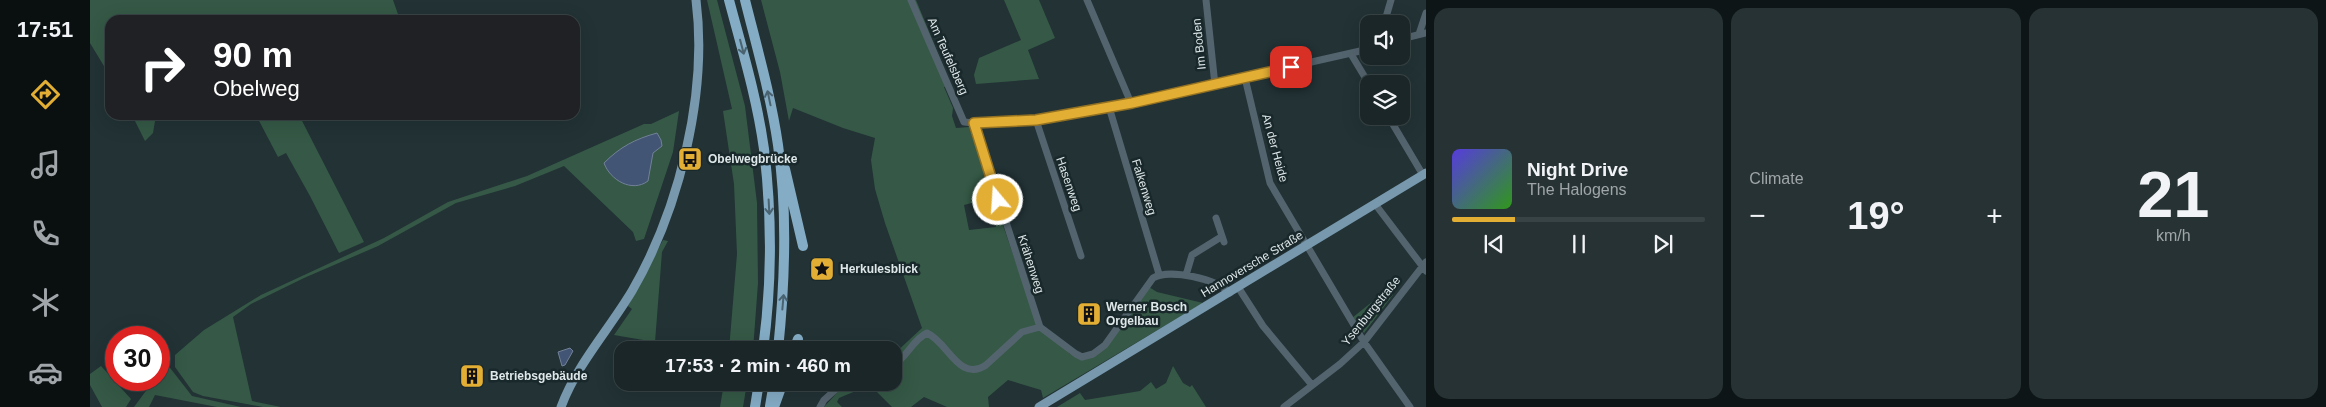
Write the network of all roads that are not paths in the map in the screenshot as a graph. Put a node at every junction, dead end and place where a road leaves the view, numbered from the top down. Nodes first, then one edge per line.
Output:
1 (696, 0) edge
2 (729, 0) edge
3 (744, 0) edge
4 (911, 0) edge
5 (1087, 0) edge
6 (1206, 0) edge
7 (1391, 0) edge
8 (1426, 13) edge
9 (1387, 15) edge
10 (1423, 34) edge
11 (1410, 37) edge
12 (1360, 52) edge
13 (1351, 54) junction
14 (1364, 75) edge
15 (1245, 78) junction
16 (1215, 85) junction
17 (1132, 103) junction
18 (1108, 107) junction
19 (1036, 120) junction
20 (974, 123) junction
21 (1394, 125) edge
22 (778, 146) junction
23 (1424, 174) edge
24 (1375, 204) junction
25 (1216, 218) dead end
26 (1308, 245) junction
27 (803, 246) dead end
28 (1081, 256) dead end
29 (1425, 267) edge
30 (1159, 274) junction
31 (1186, 275) junction
32 (1238, 288) junction
33 (1230, 293) junction
34 (1040, 327) junction
35 (764, 341) edge
36 (779, 341) edge
37 (1364, 342) junction
38 (902, 359) edge
39 (1312, 385) junction
40 (758, 391) edge
41 (773, 391) edge
42 (780, 391) edge
43 (834, 391) edge
44 (1286, 406) edge
45 (560, 407) edge
46 (755, 407) edge
47 (770, 407) edge
48 (774, 407) edge
49 (820, 407) edge
50 (1039, 407) edge
51 (1410, 407) edge

1 - 45 main road
2 -> 35 highway
22 -> 3 highway
4 - 20 street, Am Teufelsberg
5 - 17 street
6 - 16 street, Im Boden
7 - 9 street
8 - 10 street
10 - 11 street
12 - 13 street
13 - 14 street
13 - 15 street
15 - 16 street
15 - 26 street, An der Heide
16 - 17 street
17 - 18 street
18 - 19 street
18 - 30 street, Falkenweg
19 - 20 street
19 - 28 street, Hasenweg
20 - 34 street, Krähenweg
21 - 23 street
22 - 27 highway
36 -> 22 highway
23 - 24 main road, Hannoversche Straße
24 - 26 main road, Hannoversche Straße
24 - 29 street
25 - 31 street
26 - 32 main road, Hannoversche Straße
26 - 37 street, An der Heide
29 - 37 street, Ysenburgstraße
30 - 31 street
30 - 34 street
31 - 33 street
32 - 33 main road, Hannoversche Straße
32 - 39 street
33 - 50 main road, Hannoversche Straße
34 - 38 street
37 - 39 street, Ysenburgstraße
37 - 51 street, An der Heide
39 - 44 street, Ysenburgstraße
40 - 46 highway
41 - 47 highway
42 - 48 highway
43 - 49 street

